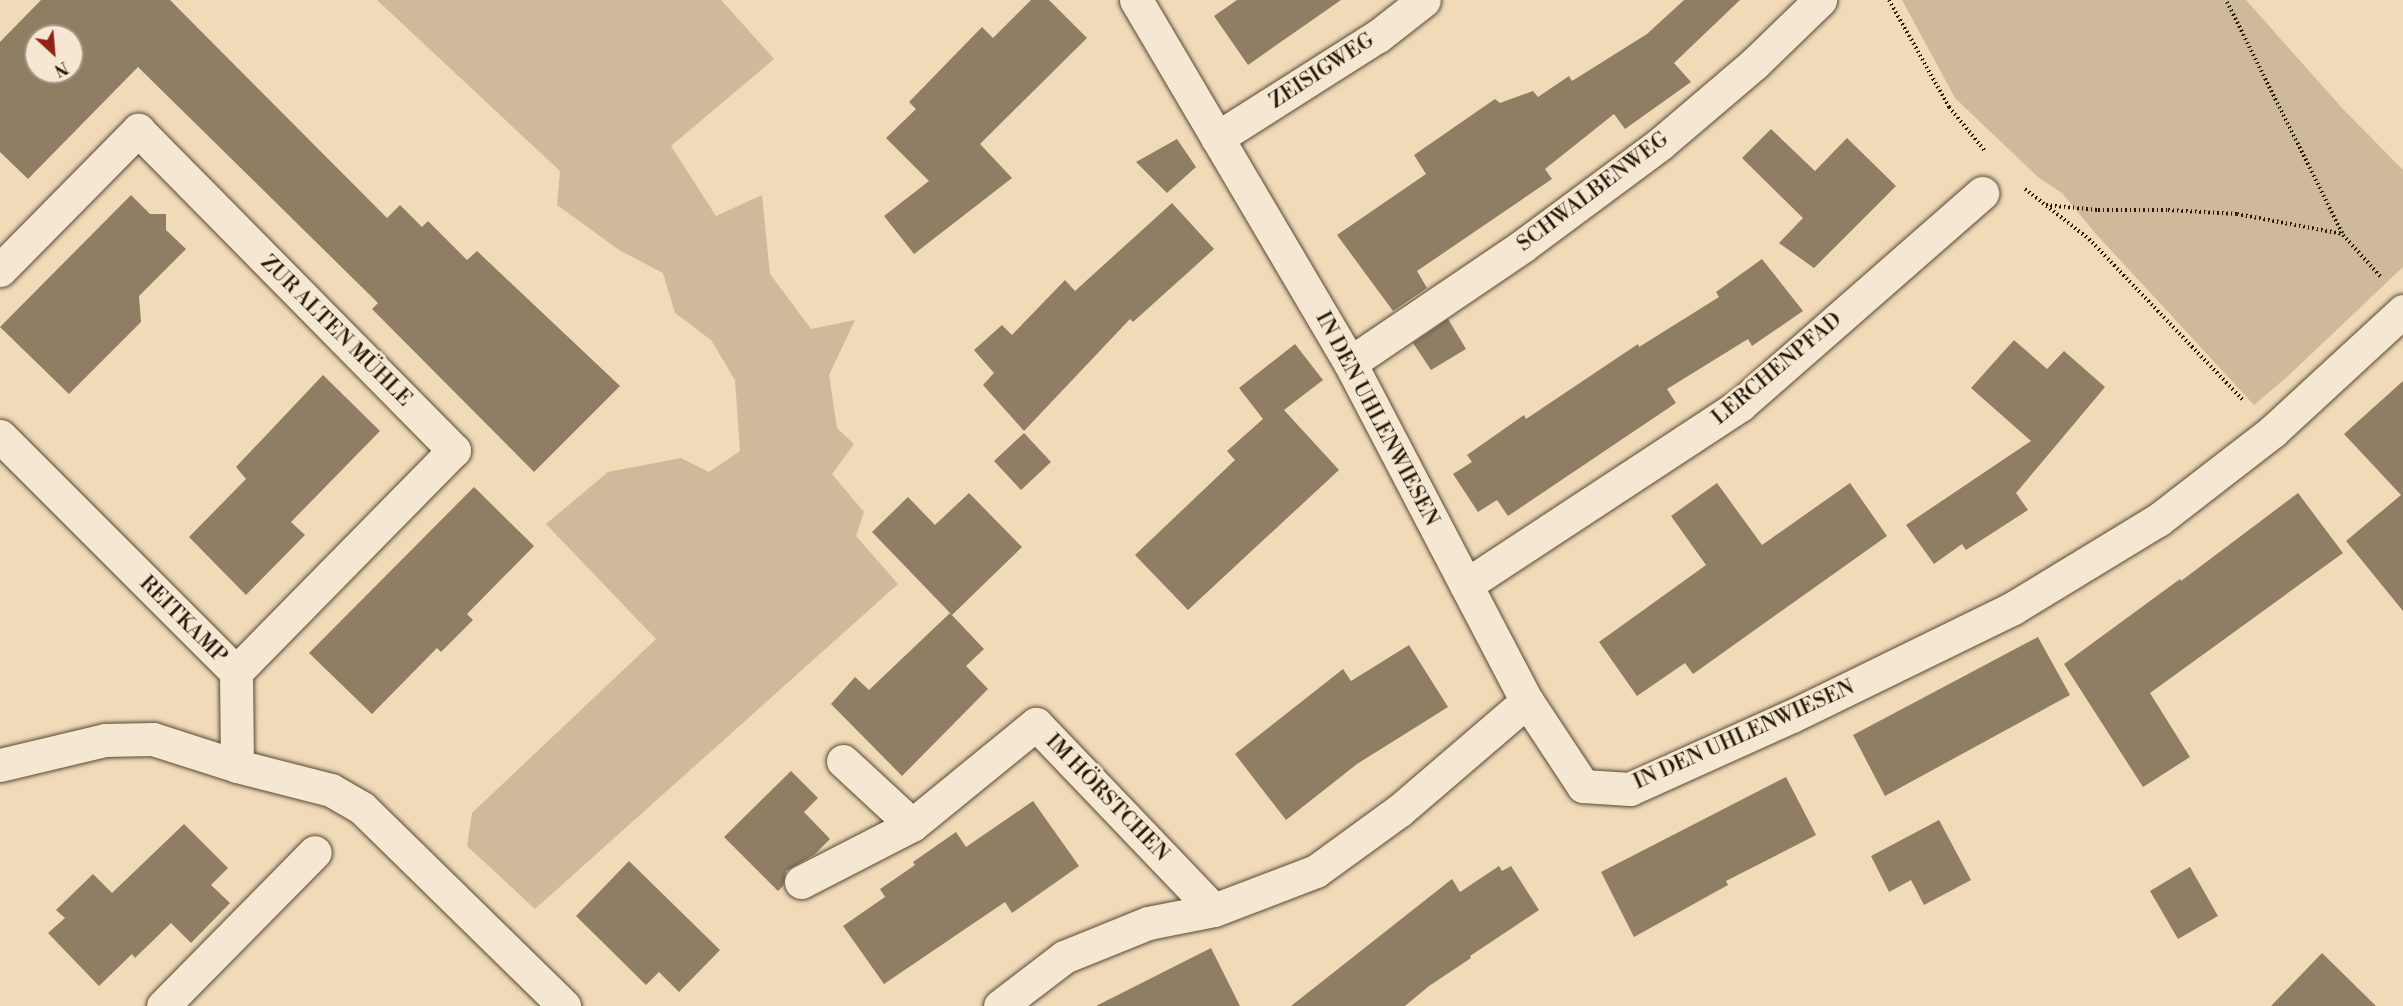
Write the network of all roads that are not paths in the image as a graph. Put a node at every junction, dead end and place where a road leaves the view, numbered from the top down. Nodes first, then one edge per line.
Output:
1 (1136, 0) edge
2 (1424, 0) edge
3 (1820, 0) edge
4 (1217, 138) junction
5 (1982, 193) dead end
6 (0, 270) edge
7 (2396, 298) edge
8 (1350, 363) junction
9 (0, 436) edge
10 (1466, 585) junction
11 (236, 672) junction
12 (1527, 702) junction
13 (843, 761) dead end
14 (0, 765) edge
15 (237, 766) junction
16 (912, 825) junction
17 (315, 852) dead end
18 (801, 882) dead end
19 (1214, 910) junction
20 (163, 1006) edge
21 (564, 1006) edge
22 (1000, 1006) edge

1 - 4 street, IN DEN UHLENWIESEN
2 - 4 street, ZEISIGWEG
3 - 8 street, SCHWALBENWEG
4 - 8 street, IN DEN UHLENWIESEN
5 - 10 street, LERCHENPFAD
6 - 11 street, ZUR ALTEN MÜHLE
7 - 12 street, IN DEN UHLENWIESEN
8 - 10 street, IN DEN UHLENWIESEN
9 - 11 street, REITKAMP
10 - 12 street, IN DEN UHLENWIESEN
11 - 15 street, REITKAMP
12 - 19 street
13 - 16 street
14 - 15 street
15 - 21 street
16 - 18 street, IM HÖRSTCHEN
16 - 19 street, IM HÖRSTCHEN
17 - 20 street
19 - 22 street

